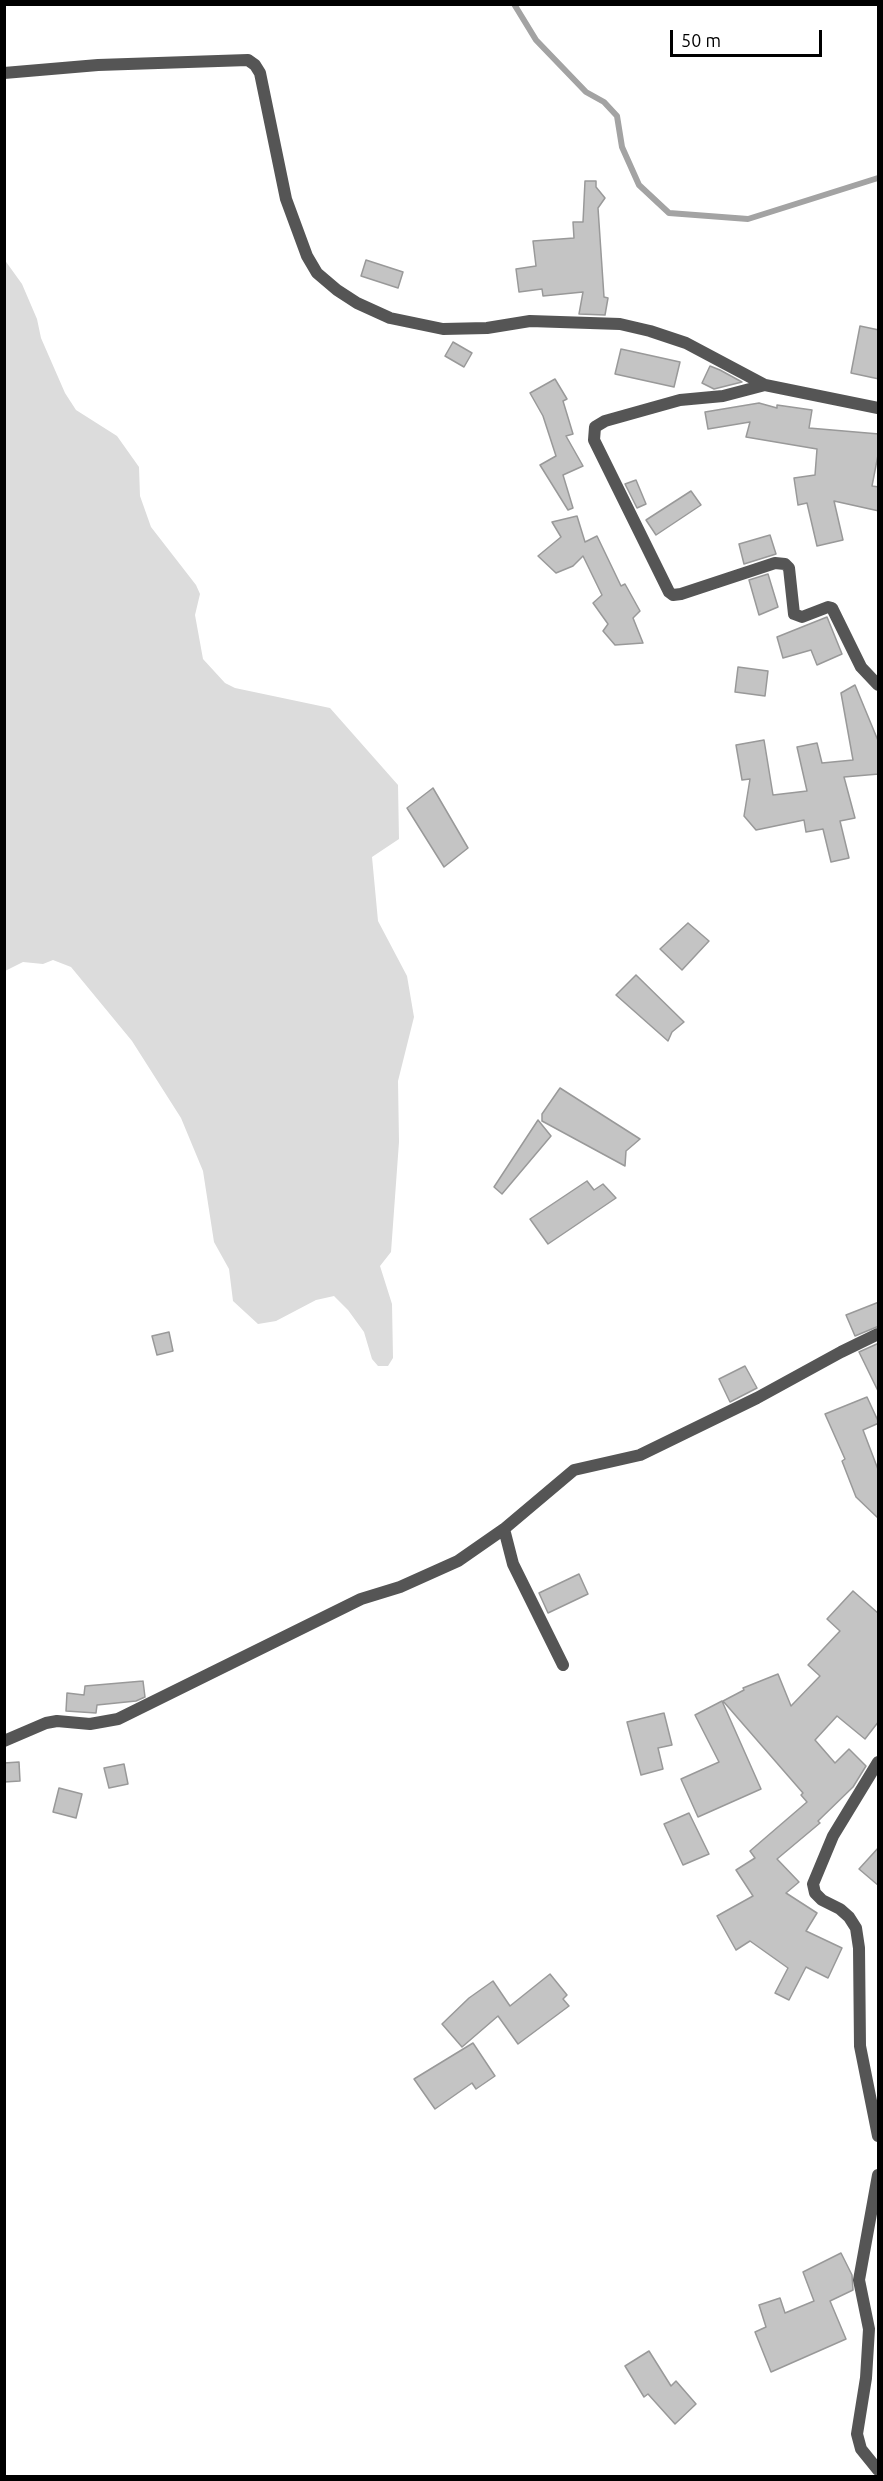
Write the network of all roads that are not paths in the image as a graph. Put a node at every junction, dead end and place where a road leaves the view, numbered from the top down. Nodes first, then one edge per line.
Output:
1 (4, 73) edge
2 (765, 386) junction
3 (879, 408) edge
4 (879, 686) edge
5 (879, 1334) edge
6 (504, 1529) junction
7 (562, 1665) dead end
8 (4, 1741) edge
9 (879, 1762) edge
10 (879, 2136) edge
11 (879, 2175) edge
12 (879, 2470) edge

1 - 2 street
2 - 3 street
2 - 4 street
5 - 6 street
6 - 7 street
6 - 8 street
9 - 10 street
11 - 12 street

